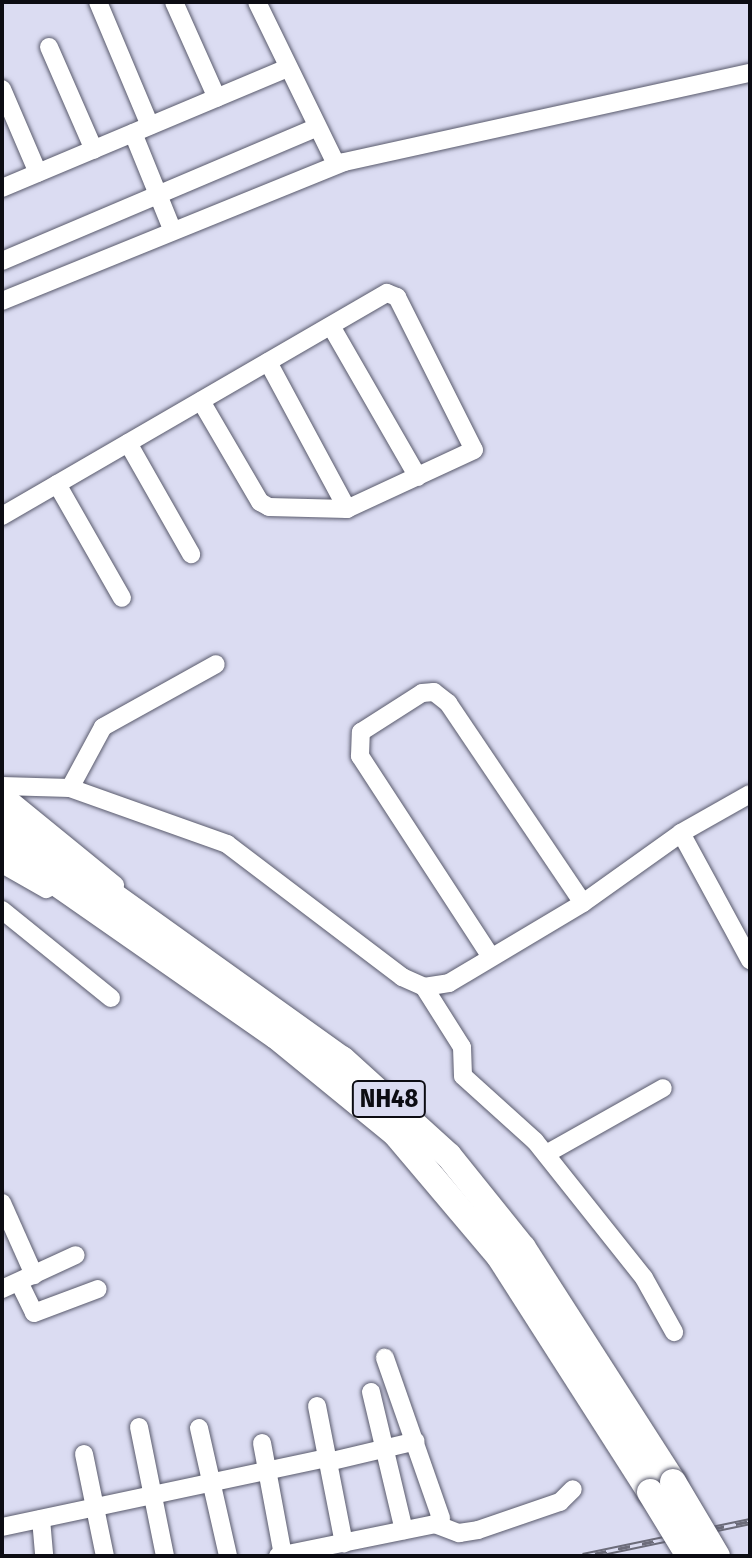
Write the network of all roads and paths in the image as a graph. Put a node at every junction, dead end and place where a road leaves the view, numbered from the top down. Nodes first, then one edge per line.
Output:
1 (98, 2) edge
2 (174, 2) edge
3 (257, 2) edge
4 (49, 47) dead end
5 (288, 68) junction
6 (750, 73) edge
7 (2, 89) edge
8 (217, 98) junction
9 (317, 127) junction
10 (142, 130) junction
11 (94, 150) junction
12 (336, 164) junction
13 (38, 173) junction
14 (2, 188) edge
15 (158, 194) junction
16 (172, 229) junction
17 (2, 261) edge
18 (2, 301) edge
19 (331, 326) junction
20 (268, 362) junction
21 (201, 401) junction
22 (128, 443) junction
23 (418, 477) junction
24 (57, 484) junction
25 (347, 509) junction
26 (2, 516) edge
27 (191, 554) dead end
28 (122, 598) dead end
29 (216, 664) dead end
30 (2, 786) edge
31 (70, 788) junction
32 (2, 793) edge
33 (750, 794) edge
34 (2, 816) edge
35 (681, 833) junction
36 (2, 845) edge
37 (2, 864) edge
38 (583, 903) junction
39 (2, 910) edge
40 (158, 939) junction
41 (491, 957) junction
42 (750, 960) edge
43 (424, 987) junction
44 (111, 998) dead end
45 (663, 1088) dead end
46 (546, 1154) junction
47 (2, 1203) edge
48 (76, 1255) dead end
49 (18, 1282) edge
50 (98, 1289) dead end
51 (674, 1332) dead end
52 (385, 1358) dead end
53 (371, 1392) dead end
54 (317, 1406) dead end
55 (139, 1427) dead end
56 (199, 1428) dead end
57 (416, 1441) junction
58 (262, 1443) dead end
59 (385, 1450) junction
60 (84, 1454) dead end
61 (328, 1460) junction
62 (267, 1472) junction
63 (212, 1483) junction
64 (661, 1487) junction
65 (573, 1489) dead end
66 (153, 1496) junction
67 (95, 1508) junction
68 (41, 1519) junction
69 (435, 1524) junction
70 (2, 1527) edge
71 (404, 1530) junction
72 (344, 1543) junction
73 (280, 1555) edge
74 (44, 1556) edge
75 (105, 1556) edge
76 (165, 1556) edge
77 (228, 1556) edge
78 (689, 1556) edge
79 (717, 1556) edge

1 - 10 street
2 - 8 street
3 - 5 street
4 - 11 street
5 - 8 street
5 - 9 street
6 - 12 street
7 - 13 street
8 - 10 street
9 - 12 street
9 - 15 street
10 - 11 street
10 - 15 street
11 - 13 street
12 - 16 street
13 - 14 street
15 - 16 street
15 - 17 street
16 - 18 street
19 - 20 street
19 - 23 street
19 - 23 street
20 - 21 street
20 - 25 street
21 - 22 street
21 - 25 street
22 - 24 street
22 - 27 street
23 - 25 street
24 - 26 street
24 - 28 street
29 - 31 street
30 - 31 street
31 - 43 street
32 - 40 street
33 - 35 street
34 - 40 highway, NH48
35 - 38 street
35 - 42 street
36 - 40 highway, NH48
37 - 40 street
38 - 41 street
38 - 41 street
39 - 44 street
40 - 64 highway, NH48
41 - 43 street
43 - 46 street
45 - 46 street
46 - 51 street
47 - 49 street
48 - 49 street
49 - 50 street
52 - 57 street
53 - 59 street
54 - 61 street
55 - 66 street
56 - 63 street
57 - 59 street
57 - 69 street
58 - 62 street
59 - 61 street
59 - 71 street
60 - 67 street
61 - 62 street
61 - 72 street
62 - 63 street
62 - 73 street
63 - 66 street
63 - 77 street
64 - 78 highway, NH48, bridge
64 - 79 highway, NH48, bridge
65 - 69 street
66 - 67 street
66 - 76 street
67 - 68 street
67 - 75 street
68 - 70 street
68 - 74 street
69 - 71 street
71 - 72 street
72 - 73 street

